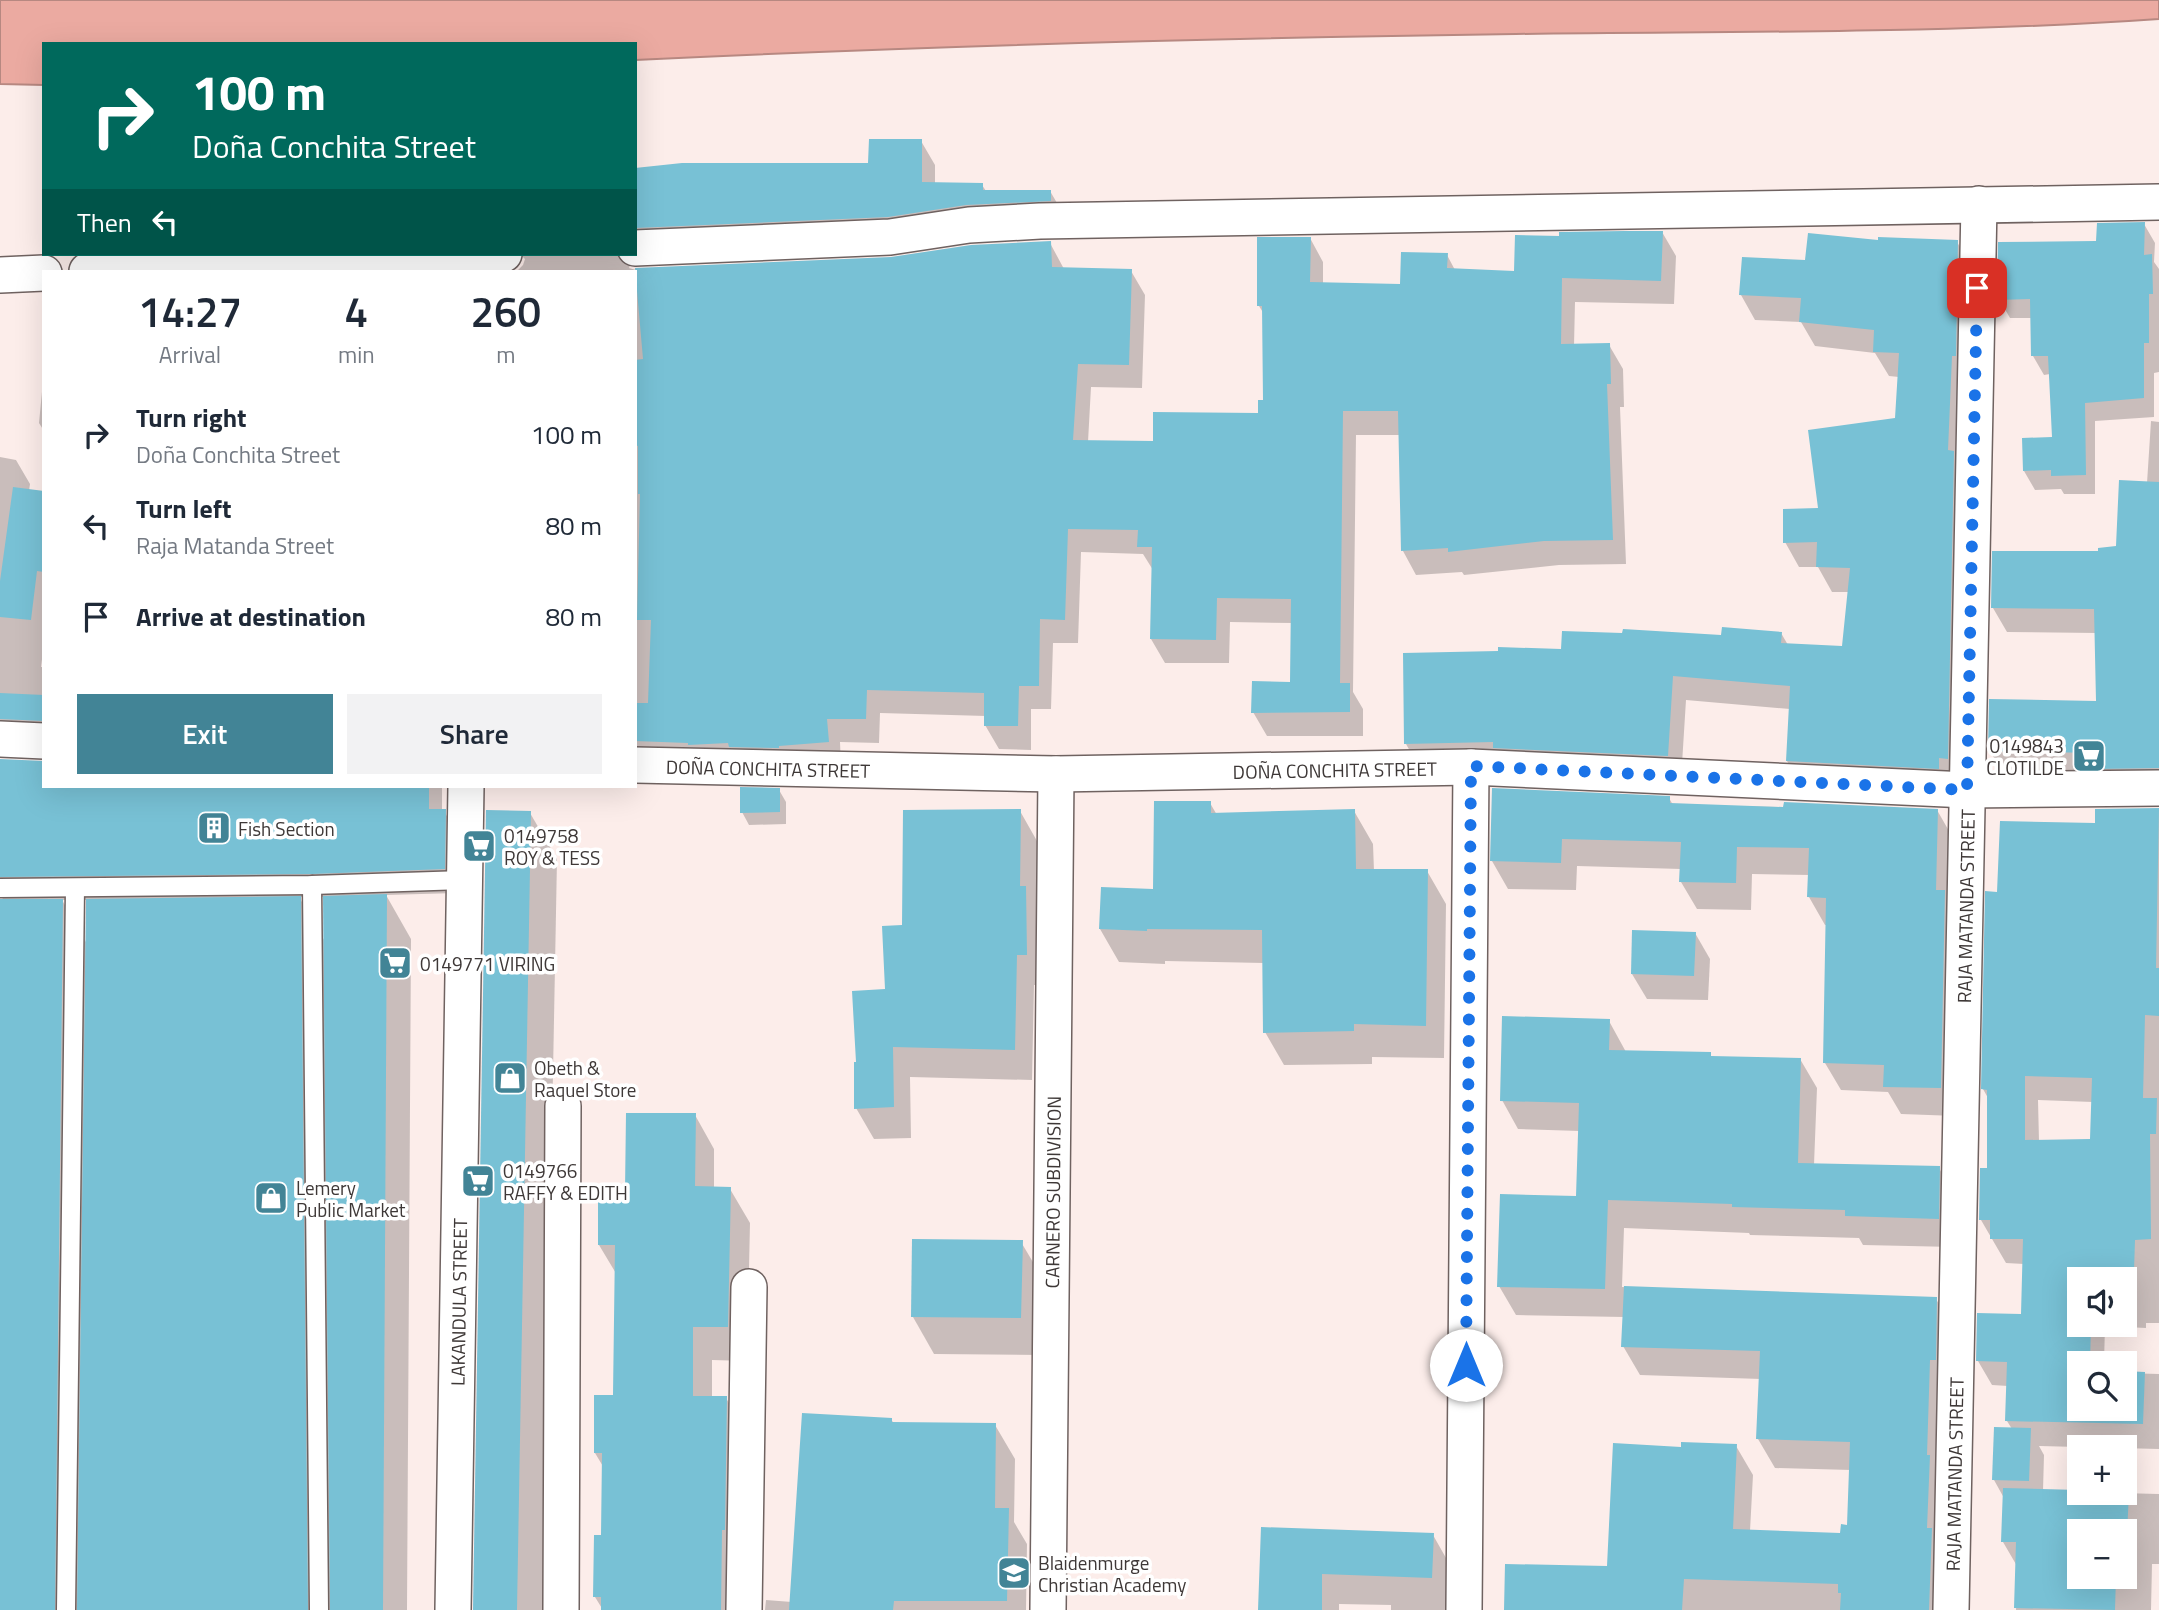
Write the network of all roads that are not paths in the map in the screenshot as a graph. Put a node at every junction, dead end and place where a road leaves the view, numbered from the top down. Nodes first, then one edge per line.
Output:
1 (2159, 202) edge
2 (1979, 204) junction
3 (637, 248) edge
4 (493, 256) edge
5 (450, 264) edge
6 (139, 270) edge
7 (42, 273) edge
8 (0, 275) edge
9 (0, 739) edge
10 (42, 741) edge
11 (637, 765) edge
12 (1471, 766) junction
13 (1056, 774) junction
14 (466, 788) edge
15 (2159, 788) edge
16 (1967, 790) junction
17 (464, 880) junction
18 (312, 885) junction
19 (0, 888) edge
20 (75, 888) junction
21 (563, 1106) dead end
22 (748, 1287) dead end
23 (66, 1610) edge
24 (319, 1610) edge
25 (453, 1610) edge
26 (561, 1610) edge
27 (744, 1610) edge
28 (1048, 1610) edge
29 (1464, 1610) edge
30 (1951, 1610) edge

1 - 2 street
2 - 3 street
2 - 16 street, RAJA MATANDA STREET
4 - 5 street
5 - 6 street
7 - 8 street
9 - 10 street
11 - 13 street, DOÑA CONCHITA STREET
12 - 13 street, DOÑA CONCHITA STREET
12 - 16 street, DOÑA CONCHITA STREET
12 - 29 street
13 - 28 street, CARNERO SUBDIVISION
14 - 17 street, LAKANDULA STREET
15 - 16 street, DOÑA CONCHITA STREET
16 - 30 street, RAJA MATANDA STREET
17 - 18 lane
17 - 25 street, LAKANDULA STREET
18 - 20 lane
18 - 24 lane
19 - 20 lane
20 - 23 lane
21 - 26 street
22 - 27 street

